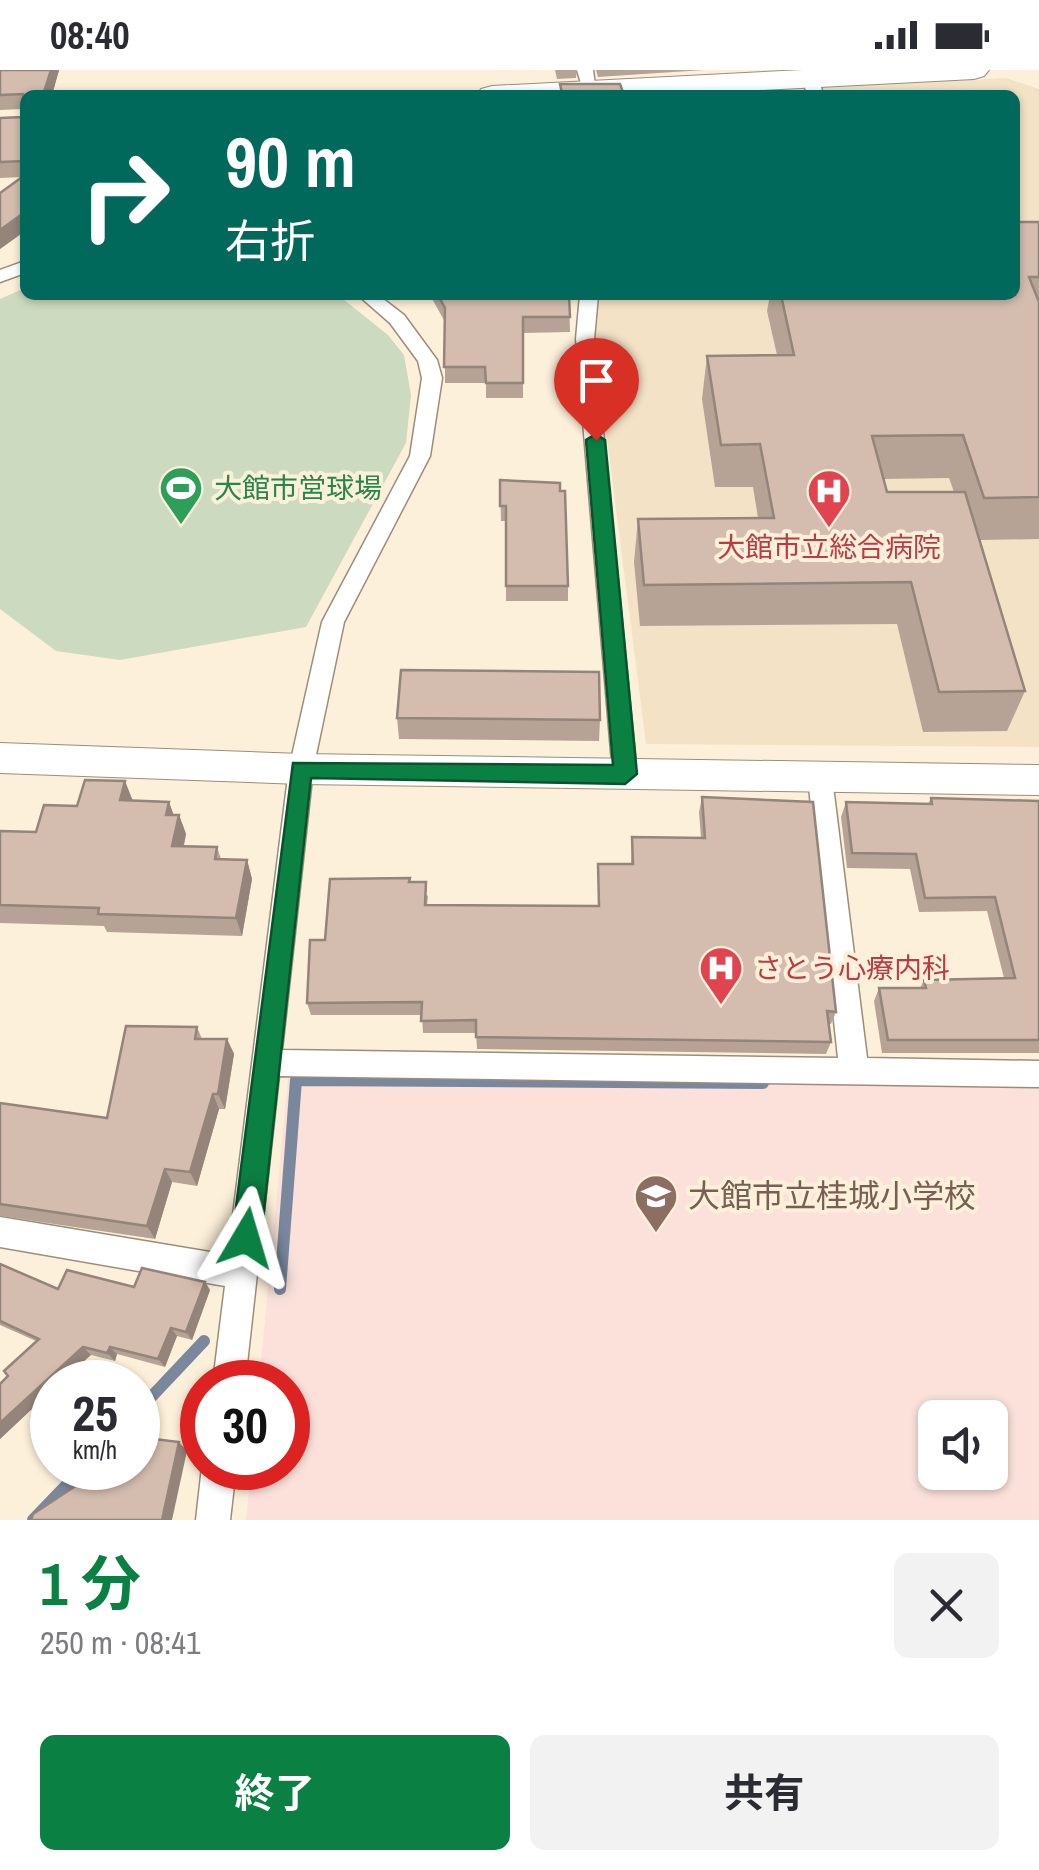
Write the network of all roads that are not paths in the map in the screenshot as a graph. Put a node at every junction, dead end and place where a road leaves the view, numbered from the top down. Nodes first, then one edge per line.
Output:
1 (974, 70) edge
2 (862, 73) edge
3 (587, 80) edge
4 (803, 87) edge
5 (524, 90) edge
6 (373, 300) edge
7 (588, 300) edge
8 (0, 758) edge
9 (301, 769) junction
10 (625, 774) junction
11 (820, 778) junction
12 (1039, 780) edge
13 (267, 1063) junction
14 (854, 1072) junction
15 (1039, 1074) edge
16 (0, 1232) edge
17 (242, 1273) junction
18 (232, 1360) edge
19 (216, 1490) edge
20 (213, 1520) edge

1 - 2 highway
2 - 4 highway
3 - 4 highway
3 - 5 highway
6 - 9 street
7 - 10 street
8 - 9 street
9 - 10 street
9 - 13 street
10 - 11 street
11 - 12 street
11 - 14 street
13 - 14 street
13 - 17 street
14 - 15 street
16 - 17 street
17 - 18 street
19 - 20 street

